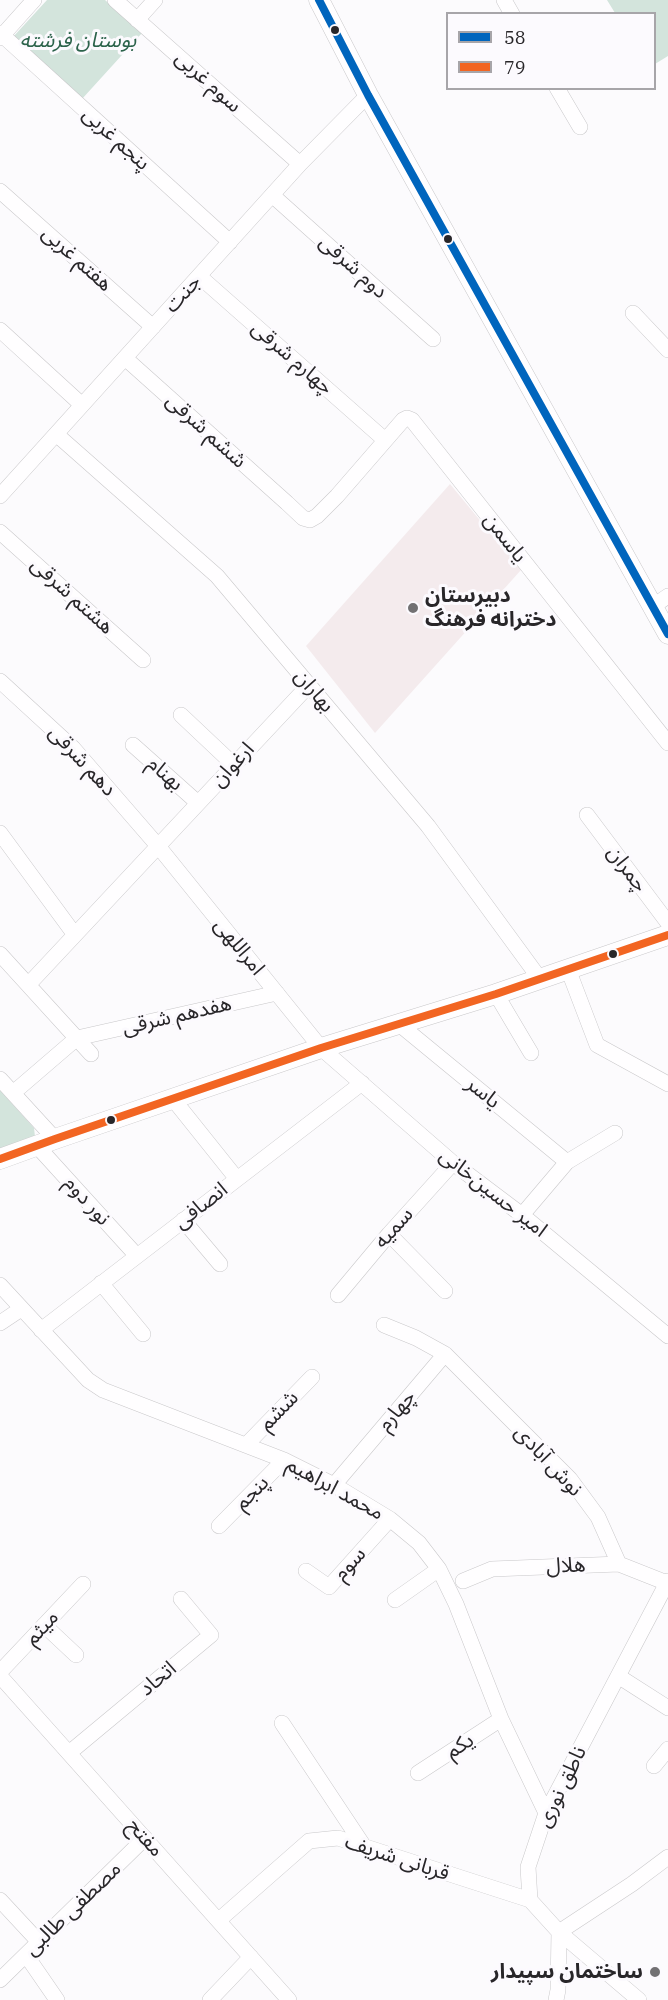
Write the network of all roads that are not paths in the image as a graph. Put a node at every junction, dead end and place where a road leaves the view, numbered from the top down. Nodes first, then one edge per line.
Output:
1 (34, 0) edge
2 (115, 0) edge
3 (155, 0) edge
4 (319, 0) edge
5 (137, 20) junction
6 (1, 35) edge
7 (558, 90) edge
8 (368, 95) junction
9 (580, 127) dead end
10 (300, 164) junction
11 (0, 190) edge
12 (272, 195) junction
13 (230, 242) junction
14 (199, 276) junction
15 (633, 313) dead end
16 (153, 327) junction
17 (0, 330) edge
18 (433, 339) dead end
19 (668, 350) edge
20 (125, 358) junction
21 (82, 405) junction
22 (56, 434) junction
23 (385, 440) junction
24 (3, 486) edge
25 (337, 496) joint
26 (0, 532) edge
27 (660, 601) edge
28 (668, 634) edge
29 (143, 660) dead end
30 (0, 681) edge
31 (309, 685) junction
32 (181, 716) dead end
33 (668, 743) edge
34 (133, 745) dead end
35 (234, 765) junction
36 (198, 803) junction
37 (587, 814) dead end
38 (0, 833) edge
39 (158, 846) junction
40 (668, 923) edge
41 (668, 934) edge
42 (75, 935) junction
43 (0, 954) edge
44 (567, 969) junction
45 (540, 979) junction
46 (28, 985) junction
47 (277, 993) junction
48 (496, 994) junction
49 (399, 1023) junction
50 (77, 1038) junction
51 (321, 1048) junction
52 (531, 1053) dead end
53 (91, 1054) dead end
54 (0, 1079) edge
55 (362, 1083) junction
56 (668, 1084) edge
57 (13, 1093) junction
58 (173, 1099) junction
59 (615, 1133) dead end
60 (46, 1142) junction
61 (0, 1159) edge
62 (567, 1162) junction
63 (453, 1163) junction
64 (237, 1179) junction
65 (522, 1215) junction
66 (183, 1220) junction
67 (388, 1234) junction
68 (137, 1256) junction
69 (220, 1264) dead end
70 (102, 1283) junction
71 (0, 1285) edge
72 (445, 1290) dead end
73 (338, 1295) dead end
74 (21, 1308) junction
75 (0, 1323) edge
76 (384, 1325) dead end
77 (41, 1330) junction
78 (143, 1334) dead end
79 (668, 1336) edge
80 (445, 1354) junction
81 (312, 1377) dead end
82 (246, 1445) junction
83 (284, 1460) junction
84 (334, 1485) junction
85 (390, 1519) junction
86 (219, 1527) dead end
87 (619, 1564) junction
88 (439, 1569) junction
89 (306, 1571) dead end
90 (463, 1581) dead end
91 (667, 1582) edge
92 (83, 1584) dead end
93 (180, 1599) dead end
94 (394, 1600) dead end
95 (44, 1625) junction
96 (76, 1655) dead end
97 (0, 1674) edge
98 (618, 1676) junction
99 (668, 1708) edge
100 (501, 1719) junction
101 (282, 1723) dead end
102 (668, 1749) edge
103 (69, 1753) junction
104 (654, 1766) dead end
105 (418, 1773) dead end
106 (546, 1813) junction
107 (146, 1838) junction
108 (365, 1848) junction
109 (668, 1857) edge
110 (0, 1900) edge
111 (530, 1900) junction
112 (219, 1920) junction
113 (559, 1932) junction
114 (39, 1942) junction
115 (26, 1955) junction
116 (251, 1957) junction
117 (0, 1980) edge
118 (57, 2000) edge
119 (210, 2000) edge
120 (289, 2000) edge
121 (556, 2000) edge
122 (639, 2000) edge

1 - 6 street
2 - 5 street, سوم غربی
3 - 5 street
4 - 8 main road
5 - 10 street, سوم غربی
6 - 13 street, پنجم غربی
7 - 9 street
8 - 10 street, جنت
8 - 27 main road
10 - 12 street, جنت
11 - 16 street, هفتم غربی
12 - 13 street, جنت
12 - 18 street, دوم شرقی
13 - 14 street, جنت
14 - 16 street, جنت
14 - 23 street, چهارم شرقی
15 - 19 street
16 - 20 street, جنت
17 - 21 street
20 - 21 street, جنت
20 - 25 street, ششم شرقی
21 - 22 street, جنت
22 - 24 street, جنت
22 - 31 street, بهاران
23 - 25 street, یاسمن
23 - 33 street, یاسمن
26 - 29 street, هشتم شرقی
27 - 28 main road
30 - 39 street, دهم شرقی
31 - 35 street, ارغوان
31 - 45 street, بهاران
32 - 35 street
34 - 36 street, بهنام
35 - 36 street, ارغوان
36 - 39 street, ارغوان
37 - 40 street, چمران
38 - 42 street
39 - 42 street, ارغوان
39 - 47 street, امراللهی
41 - 44 main road
42 - 46 street, ارغوان
43 - 46 street
44 - 45 main road
44 - 56 street
45 - 48 main road
46 - 50 street
47 - 50 street, هفدهم شرقی
47 - 51 street, امراللهی
48 - 49 main road
48 - 52 street
49 - 51 main road
49 - 62 street, یاسر
50 - 53 street
50 - 57 street, هفدهم شرقی
51 - 55 street, امیر حسین‌خانی
51 - 58 main road
54 - 57 street, نور دوم
55 - 63 street, امیر حسین‌خانی
55 - 64 street, انصافی
57 - 60 street, نور دوم
58 - 60 main road
58 - 64 street
59 - 62 street
60 - 61 main road
60 - 68 street, نور دوم
62 - 65 street
63 - 65 street, امیر حسین‌خانی
63 - 67 street, سمیه
64 - 66 street, انصافی
65 - 79 street, امیر حسین‌خانی
66 - 68 street, انصافی
66 - 69 street
67 - 72 street
67 - 73 street, سمیه
68 - 70 street, انصافی
70 - 77 street, انصافی
70 - 78 street
71 - 74 street, محمد ابراهیم
74 - 75 street
74 - 77 street, محمد ابراهیم
76 - 80 street
77 - 82 street, محمد ابراهیم
80 - 84 street, چهارم
80 - 87 street, نوش آبادی
81 - 82 street, ششم
82 - 83 street, محمد ابراهیم
83 - 84 street, محمد ابراهیم
83 - 86 street, پنجم
84 - 85 street, محمد ابراهیم
85 - 88 street, محمد ابراهیم
85 - 89 street, سوم
87 - 90 street, هلال
87 - 91 street, هلال
88 - 94 street
88 - 100 street, محمد ابراهیم
91 - 98 street, ناطق نوری
92 - 95 street, میثم
93 - 103 street, اتحاد
95 - 96 street
95 - 97 street, میثم
97 - 103 street, مفتح
98 - 99 street
98 - 106 street, ناطق نوری
100 - 105 street, یکم
100 - 106 street, محمد ابراهیم
101 - 108 street
102 - 104 street
103 - 107 street, مفتح
106 - 111 street, ناطق نوری
107 - 112 street, مفتح
107 - 114 street, مصطفی طالبی
108 - 111 street, قربانی شریف
108 - 112 street, قربانی شریف
109 - 113 street
110 - 114 street
111 - 113 street
112 - 116 street, مفتح
113 - 121 street
113 - 122 street
114 - 115 street, مصطفی طالبی
115 - 117 street, مصطفی طالبی
115 - 118 street
116 - 119 street
116 - 120 street, مفتح

